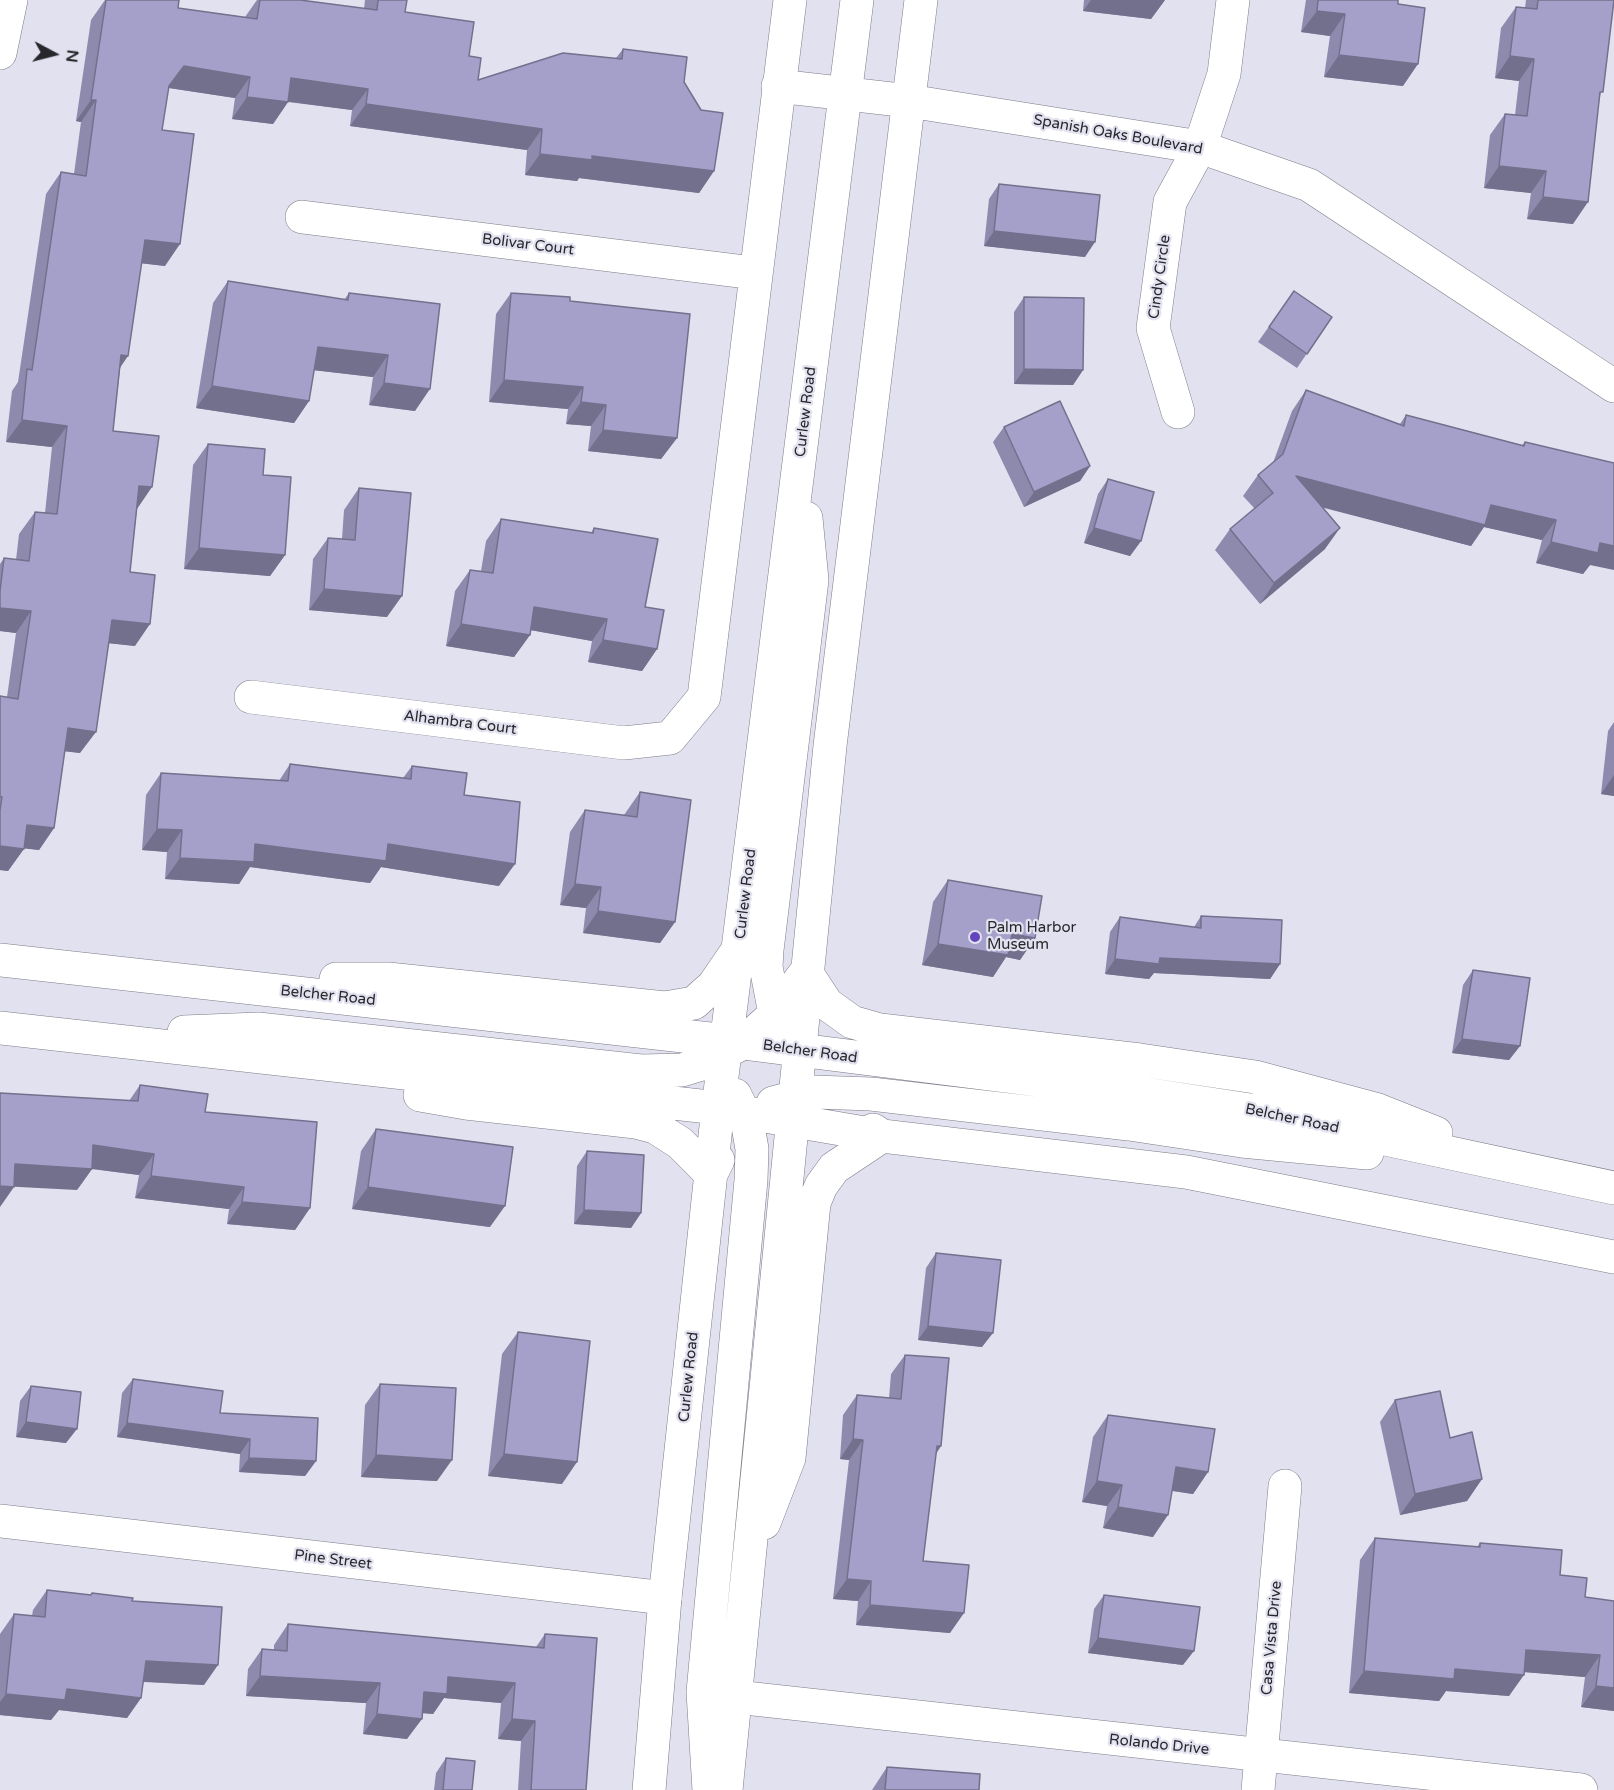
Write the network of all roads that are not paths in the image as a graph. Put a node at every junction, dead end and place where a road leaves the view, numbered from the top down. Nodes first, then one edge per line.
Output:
1 (11, 0) edge
2 (790, 0) edge
3 (857, 0) edge
4 (921, 0) edge
5 (1233, 0) edge
6 (0, 53) edge
7 (778, 86) junction
8 (845, 94) junction
9 (909, 101) junction
10 (1200, 147) junction
11 (302, 217) dead end
12 (754, 273) junction
13 (1614, 386) edge
14 (1178, 412) dead end
15 (800, 456) junction
16 (250, 697) dead end
17 (740, 947) junction
18 (0, 960) edge
19 (806, 972) junction
20 (192, 981) junction
21 (773, 1016) junction
22 (0, 1028) edge
23 (68, 1036) junction
24 (138, 1043) junction
25 (796, 1080) junction
26 (732, 1081) junction
27 (882, 1136) junction
28 (1527, 1169) junction
29 (711, 1174) junction
30 (1614, 1188) edge
31 (1614, 1257) edge
32 (1286, 1486) dead end
33 (0, 1521) edge
34 (750, 1558) junction
35 (665, 1598) junction
36 (736, 1697) junction
37 (1261, 1757) junction
38 (650, 1790) edge
39 (709, 1790) edge
40 (726, 1790) edge
41 (1258, 1790) edge
42 (1581, 1790) edge

1 - 6 main road
2 - 7 main road
3 - 8 main road, Curlew Road
4 - 9 main road
5 - 10 main road, Cindy Circle
7 - 8 main road, Spanish Oaks Boulevard
7 - 12 main road
8 - 9 main road, Spanish Oaks Boulevard
8 - 15 main road, Curlew Road
9 - 10 main road, Spanish Oaks Boulevard
9 - 19 main road
10 - 13 main road, Spanish Oaks Boulevard
10 - 14 main road, Cindy Circle
11 - 12 main road, Bolivar Court
12 - 16 main road, Alhambra Court
15 - 17 main road, Curlew Road
15 - 21 main road
17 - 20 main road
17 - 26 main road, Curlew Road
18 - 20 main road, Belcher Road
19 - 21 main road
19 - 25 main road
19 - 28 main road
20 - 26 main road, Belcher Road
21 - 25 main road
21 - 26 main road
22 - 23 main road, Belcher Road
23 - 24 main road, Belcher Road
23 - 26 main road
24 - 26 main road, Belcher Road
24 - 29 main road
25 - 26 main road, Belcher Road
25 - 26 main road, Belcher Road
25 - 27 main road, Belcher Road
25 - 28 main road
25 - 28 main road, Belcher Road
25 - 34 main road
26 - 29 main road, Curlew Road
26 - 39 main road
27 - 31 main road, Belcher Road
27 - 34 main road
28 - 30 main road, Belcher Road
29 - 35 main road, Curlew Road
32 - 37 main road, Casa Vista Drive
33 - 35 main road, Pine Street
34 - 36 main road
35 - 38 main road, Curlew Road
36 - 37 main road, Rolando Drive
36 - 40 main road
37 - 41 main road, Casa Vista Drive
37 - 42 main road, Rolando Drive

